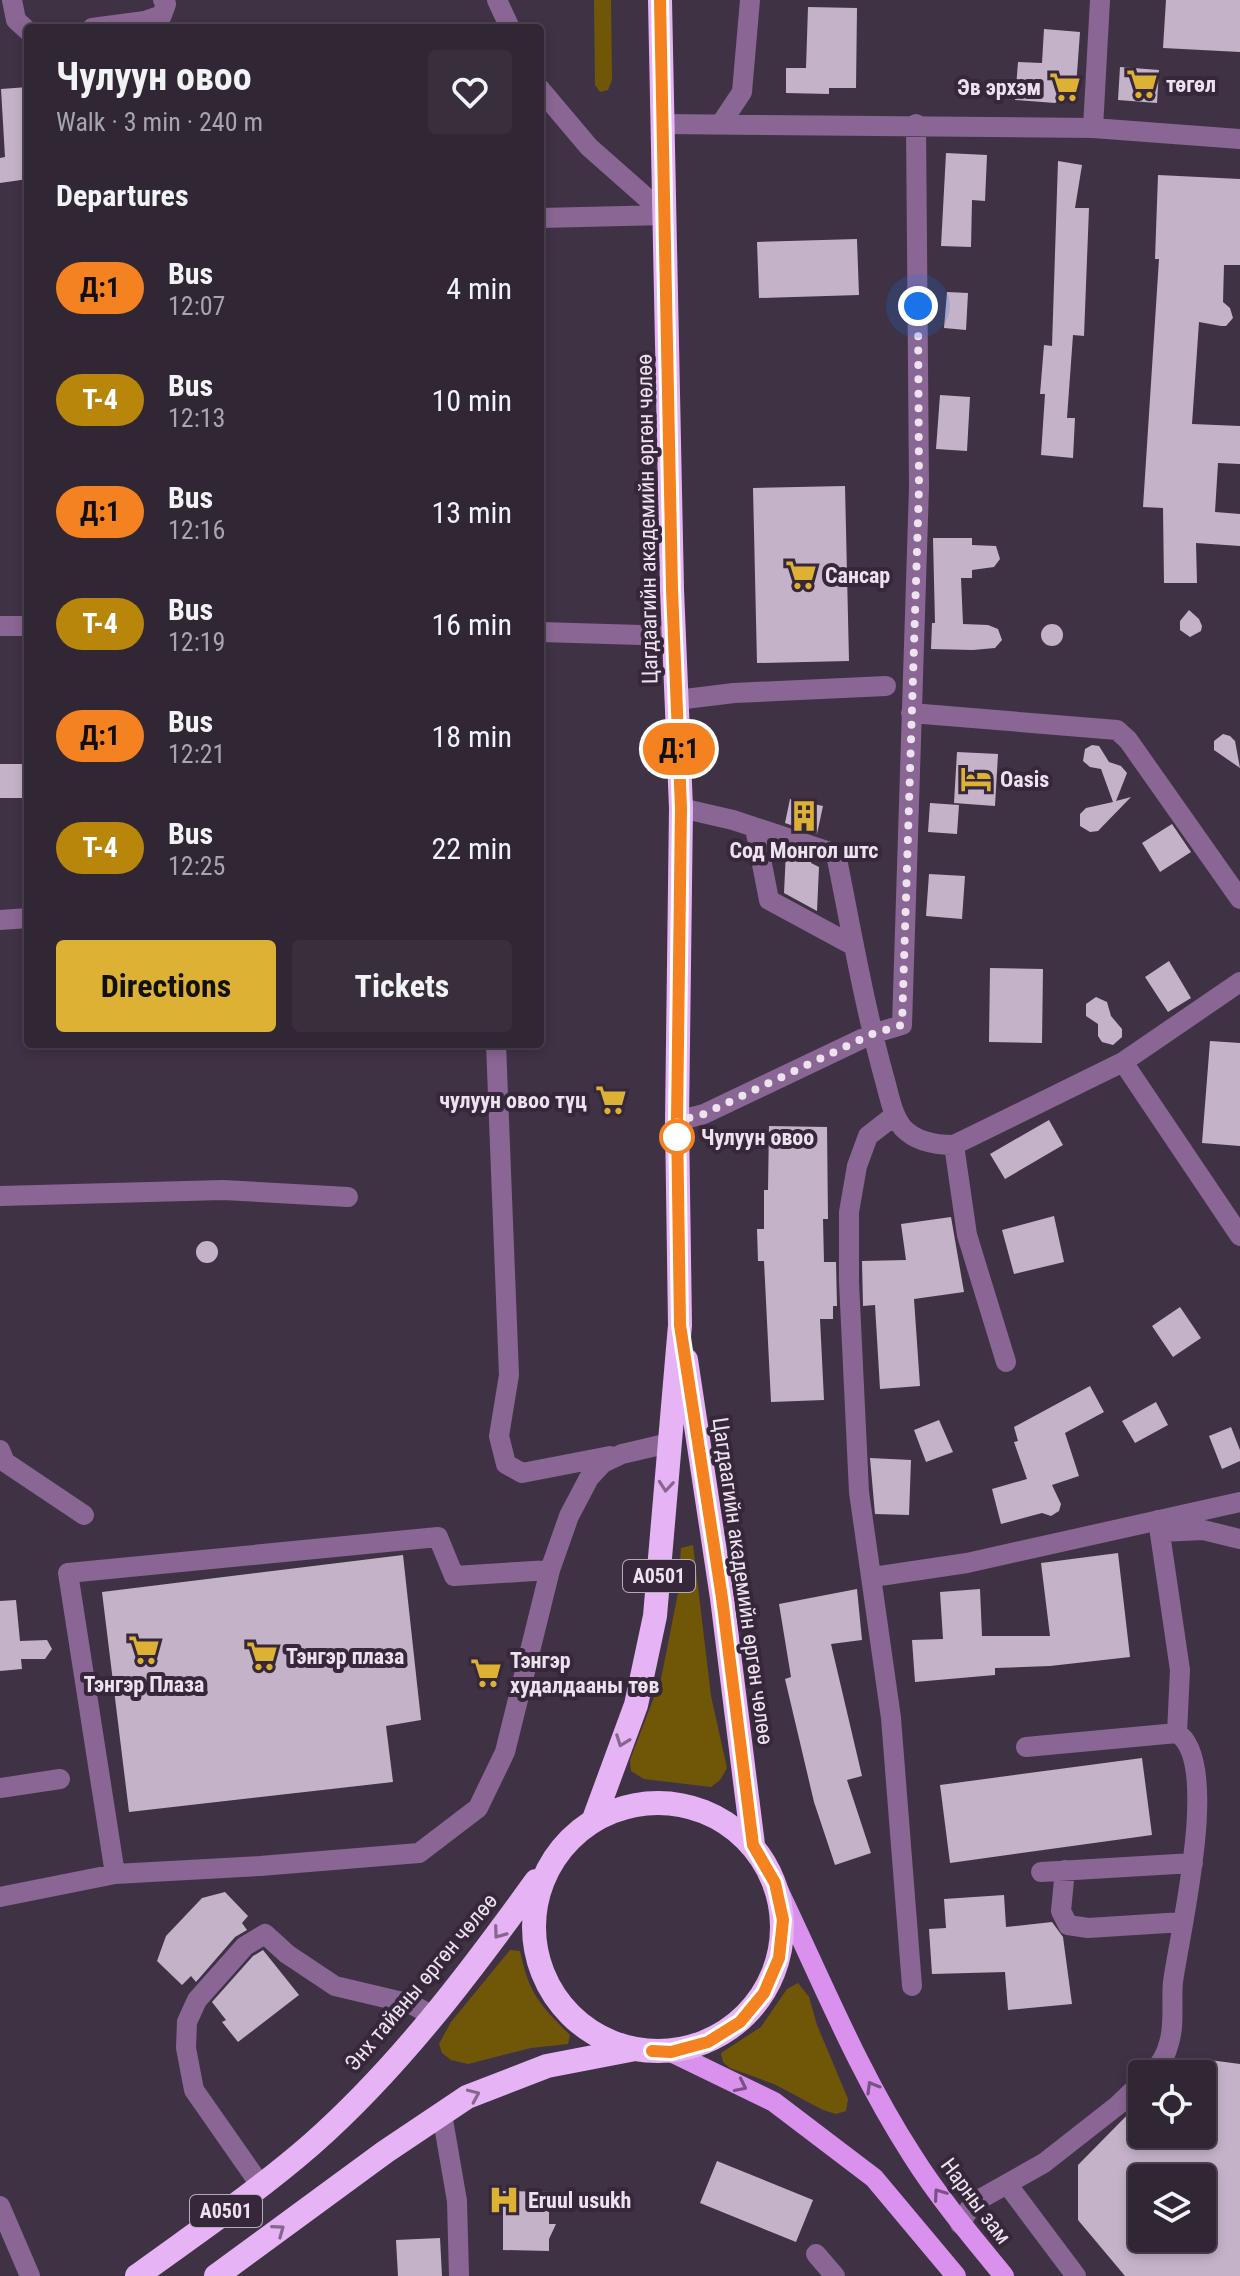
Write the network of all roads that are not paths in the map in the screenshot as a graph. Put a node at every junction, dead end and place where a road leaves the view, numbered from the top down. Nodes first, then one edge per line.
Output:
1 (12, 0) edge
2 (163, 0) edge
3 (497, 0) edge
4 (660, 0) edge
5 (750, 0) edge
6 (1100, 0) edge
7 (122, 24) edge
8 (508, 24) edge
9 (24, 27) edge
10 (544, 94) edge
11 (722, 122) junction
12 (663, 124) junction
13 (916, 124) junction
14 (1093, 128) junction
15 (1240, 139) edge
16 (666, 215) junction
17 (544, 218) edge
18 (0, 626) edge
19 (24, 626) edge
20 (544, 632) edge
21 (675, 636) junction
22 (886, 686) dead end
23 (677, 700) junction
24 (911, 713) junction
25 (681, 808) junction
26 (755, 828) junction
27 (1240, 899) edge
28 (24, 918) edge
29 (0, 920) edge
30 (854, 946) junction
31 (1240, 982) edge
32 (872, 1034) junction
33 (496, 1048) edge
34 (1123, 1062) junction
35 (895, 1115) junction
36 (677, 1121) junction
37 (954, 1145) junction
38 (0, 1196) edge
39 (348, 1197) dead end
40 (1240, 1236) edge
41 (680, 1325) junction
42 (1006, 1362) dead end
43 (669, 1443) junction
44 (0, 1450) edge
45 (622, 1454) junction
46 (1240, 1502) edge
47 (84, 1515) dead end
48 (1160, 1526) junction
49 (1240, 1539) edge
50 (550, 1570) junction
51 (873, 1577) junction
52 (1177, 1733) junction
53 (1026, 1747) dead end
54 (60, 1779) dead end
55 (0, 1788) edge
56 (594, 1819) junction
57 (753, 1845) junction
58 (561, 1847) junction
59 (1193, 1863) junction
60 (1065, 1870) junction
61 (1041, 1872) dead end
62 (115, 1874) junction
63 (775, 1883) junction
64 (0, 1897) edge
65 (1183, 1922) junction
66 (912, 1986) dead end
67 (433, 2016) junction
68 (633, 2050) junction
69 (671, 2052) junction
70 (1163, 2060) edge
71 (1128, 2094) edge
72 (442, 2114) junction
73 (1007, 2184) junction
74 (261, 2186) junction
75 (0, 2206) edge
76 (960, 2224) junction
77 (816, 2254) dead end
78 (30, 2276) edge
79 (137, 2276) edge
80 (216, 2276) edge
81 (459, 2276) edge
82 (835, 2276) edge
83 (956, 2276) edge
84 (1004, 2276) edge
85 (1076, 2276) edge

1 - 9 street
2 - 7 street
3 - 8 street
4 - 12 highway, Цагдаагийн академийн өргөн чөлөө / A0501
5 - 11 street
6 - 14 street
10 - 16 street
11 - 12 street
11 - 13 street
12 - 16 highway, Цагдаагийн академийн өргөн чөлөө / A0501
13 - 14 street
13 - 24 street
14 - 15 street
16 - 17 street
16 - 21 highway, Цагдаагийн академийн өргөн чөлөө / A0501
18 - 19 street
20 - 21 street
21 - 23 highway, Цагдаагийн академийн өргөн чөлөө / A0501
22 - 23 street
23 - 25 highway, Цагдаагийн академийн өргөн чөлөө / A0501
24 - 27 street
24 - 32 street
25 - 26 street
25 - 36 highway, Цагдаагийн академийн өргөн чөлөө / A0501
26 - 30 street
26 - 30 street
28 - 29 street
30 - 32 street
31 - 34 street
32 - 35 street
32 - 36 street
33 - 45 street
34 - 37 street
34 - 40 street
35 - 37 street
35 - 51 street
36 - 41 highway, Цагдаагийн академийн өргөн чөлөө / A0501
37 - 42 street
38 - 39 street
41 - 43 highway, Цагдаагийн академийн өргөн чөлөө / A0501
41 - 57 highway, Цагдаагийн академийн өргөн чөлөө / A0501
43 - 45 street
43 -> 56 highway, Цагдаагийн академийн өргөн чөлөө / A0501
44 - 47 street
45 - 50 street
46 - 48 street
48 - 49 street
48 - 51 street
48 - 52 street
50 - 62 street
50 - 62 street
51 - 66 street
52 - 53 street
52 - 59 street
54 - 55 street
56 - 57 highway, A0501
56 - 58 highway, A0501
57 - 63 highway, A0501
58 -> 67 highway, Энх тайвны өргөн чөлөө / A0501
58 - 68 highway, A0501
59 - 60 street
59 - 65 street
60 - 61 street
60 - 65 street
62 - 64 street
63 - 69 highway, A0501
76 -> 63 main road, Нарны зам
65 - 70 street
67 - 74 highway, Энх тайвны өргөн чөлөө / A0501
67 - 74 street
68 - 69 highway, A0501
72 -> 68 highway, A0501
69 -> 83 main road
71 - 73 street
80 -> 72 highway, A0501
72 - 81 street
73 - 76 street
73 - 85 street
74 - 79 highway, A0501
75 - 78 street
76 - 84 main road, Нарны зам
77 - 82 street

